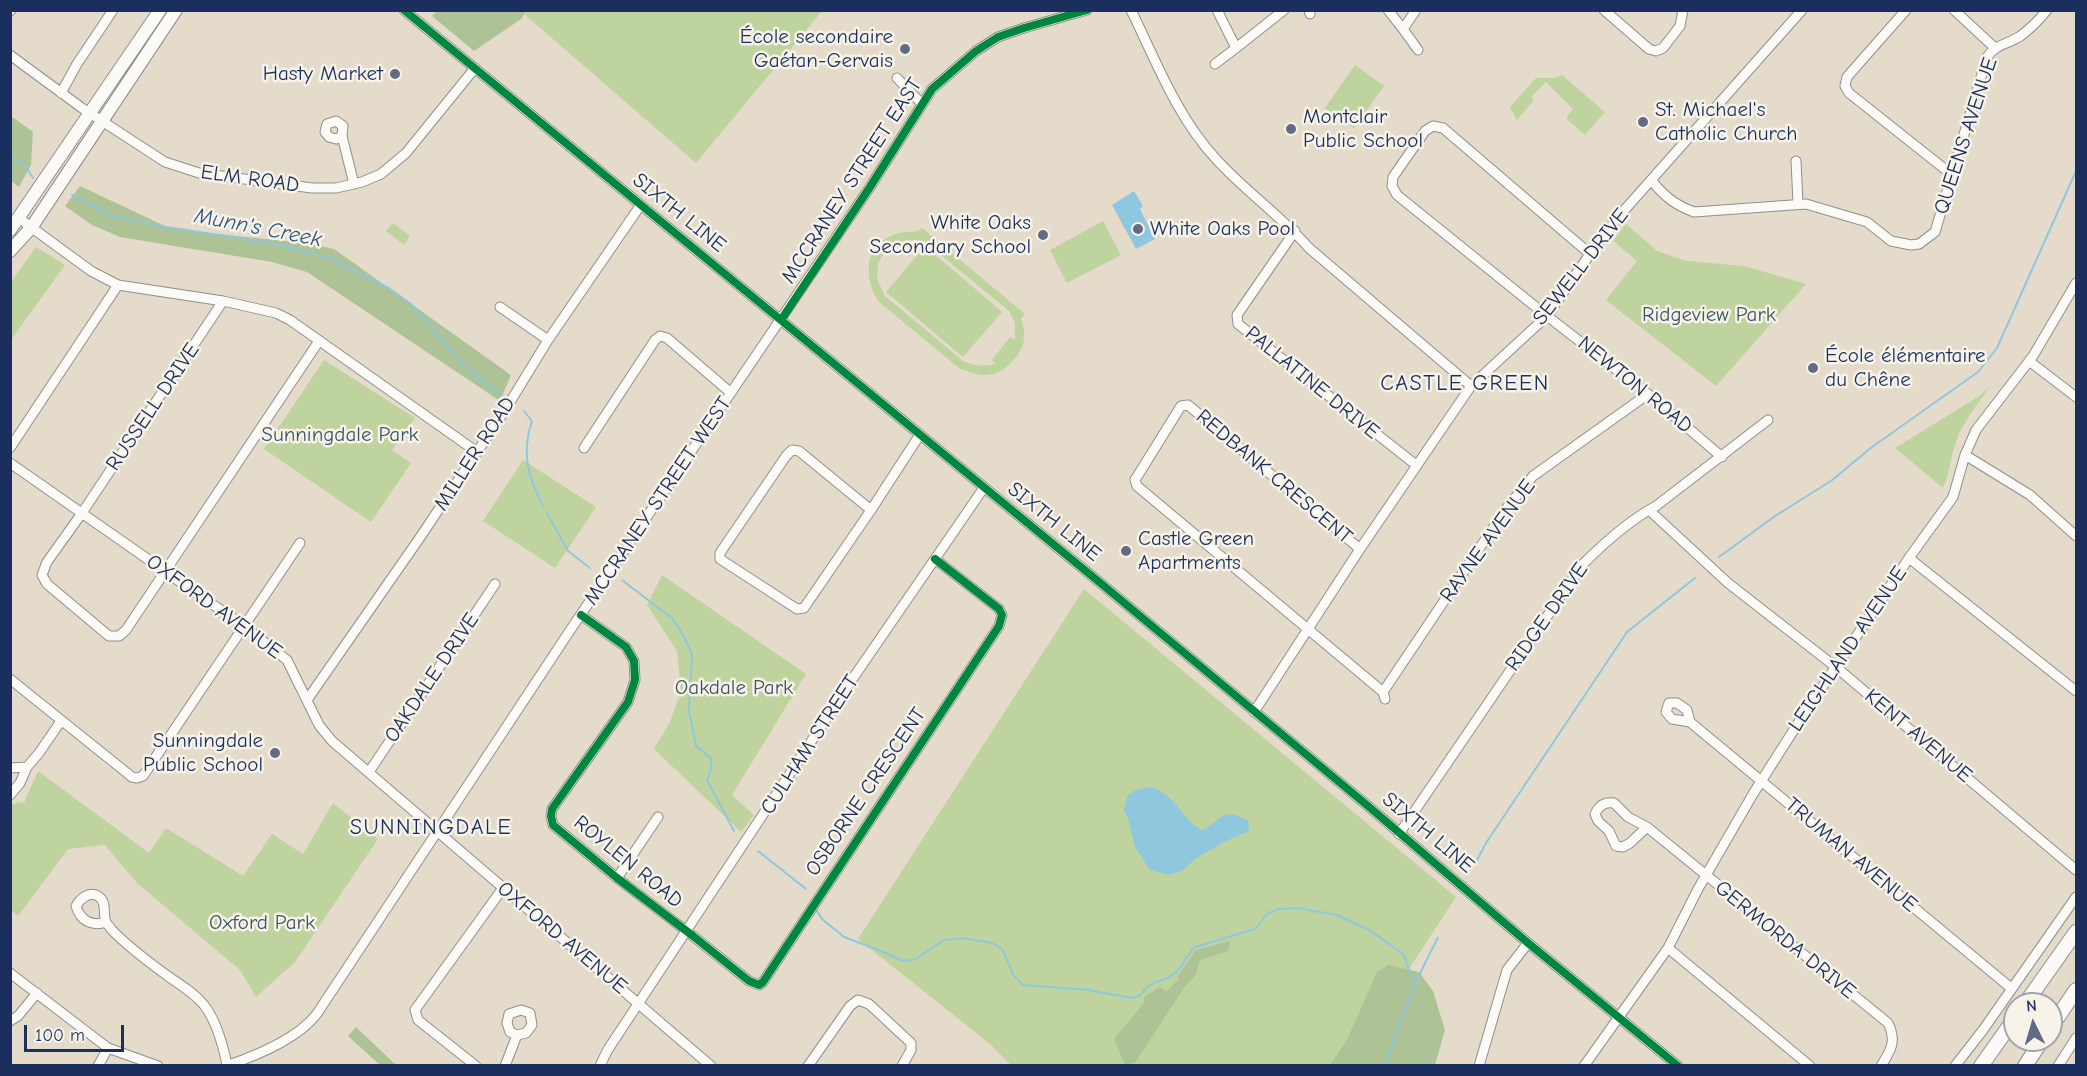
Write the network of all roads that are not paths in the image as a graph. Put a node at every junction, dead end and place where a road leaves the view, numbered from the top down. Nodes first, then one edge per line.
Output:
1 (113, 10) edge
2 (160, 10) edge
3 (176, 10) edge
4 (404, 10) edge
5 (1087, 10) edge
6 (1131, 10) edge
7 (1217, 10) edge
8 (1284, 10) edge
9 (1388, 10) edge
10 (1416, 10) edge
11 (1604, 10) edge
12 (1683, 10) edge
13 (1802, 10) edge
14 (1906, 10) edge
15 (1954, 10) edge
16 (2047, 10) edge
17 (1403, 29) junction
18 (1236, 48) junction
19 (1995, 48) junction
20 (1418, 50) dead end
21 (10, 55) edge
22 (1215, 64) dead end
23 (475, 68) junction
24 (897, 78) dead end
25 (61, 93) junction
26 (922, 104) junction
27 (89, 113) junction
28 (102, 121) junction
29 (342, 136) dead end
30 (1796, 160) dead end
31 (1952, 173) junction
32 (1652, 181) junction
33 (354, 184) junction
34 (1798, 203) junction
35 (640, 206) junction
36 (20, 219) junction
37 (31, 228) junction
38 (10, 230) edge
39 (1295, 231) junction
40 (10, 251) edge
41 (1590, 254) junction
42 (2076, 283) edge
43 (118, 285) junction
44 (223, 301) junction
45 (500, 307) dead end
46 (1547, 316) junction
47 (781, 320) junction
48 (548, 340) junction
49 (319, 341) junction
50 (2029, 361) junction
51 (1471, 386) junction
52 (731, 393) junction
53 (1648, 394) junction
54 (2076, 397) edge
55 (1768, 420) dead end
56 (919, 436) junction
57 (10, 448) edge
58 (584, 448) dead end
59 (477, 452) junction
60 (1965, 455) junction
61 (1722, 457) junction
62 (10, 463) edge
63 (1416, 465) junction
64 (983, 489) junction
65 (871, 510) junction
66 (1649, 510) junction
67 (82, 513) junction
68 (2076, 536) edge
69 (300, 543) dead end
70 (1360, 549) junction
71 (1909, 558) junction
72 (935, 559) junction
73 (165, 571) junction
74 (495, 584) dead end
75 (581, 615) junction
76 (245, 627) junction
77 (1308, 628) junction
78 (1837, 668) junction
79 (10, 679) edge
80 (2076, 691) edge
81 (307, 700) junction
82 (1254, 712) junction
83 (61, 721) junction
84 (1690, 722) dead end
85 (27, 767) junction
86 (10, 768) edge
87 (369, 772) junction
88 (1761, 781) junction
89 (10, 795) edge
90 (658, 817) dead end
91 (1647, 827) junction
92 (437, 832) junction
93 (1399, 834) junction
94 (2076, 870) edge
95 (1706, 876) junction
96 (617, 878) junction
97 (503, 888) junction
98 (2076, 897) edge
99 (106, 922) dead end
100 (687, 931) junction
101 (2076, 932) edge
102 (1528, 944) junction
103 (1668, 948) junction
104 (10, 973) edge
105 (2011, 988) junction
106 (2076, 990) edge
107 (2034, 992) edge
108 (37, 993) junction
109 (639, 1004) junction
110 (2063, 1009) edge
111 (1620, 1017) junction
112 (10, 1021) edge
113 (517, 1035) dead end
114 (2003, 1035) edge
115 (2076, 1038) edge
116 (108, 1048) junction
117 (2034, 1052) edge
118 (98, 1065) edge
119 (158, 1065) edge
120 (227, 1065) edge
121 (476, 1065) edge
122 (505, 1065) edge
123 (600, 1065) edge
124 (710, 1065) edge
125 (808, 1065) edge
126 (902, 1065) edge
127 (1479, 1065) edge
128 (1584, 1065) edge
129 (1678, 1065) edge
130 (1810, 1065) edge
131 (1881, 1065) edge
132 (1955, 1065) edge
133 (1981, 1065) edge
134 (2025, 1065) edge
135 (2058, 1065) edge

1 - 25 street
2 - 27 main road
3 - 28 main road
4 - 23 street, SIXTH LINE
5 - 26 street, MCCRANEY STREET EAST
6 - 39 street
7 - 18 street
8 - 18 street
9 - 17 street
10 - 17 street
11 - 12 street
13 - 32 street, SEWELL DRIVE
14 - 31 street
15 - 19 street
16 - 19 street, QUEENS AVENUE
17 - 20 street
18 - 22 street
19 - 31 street, QUEENS AVENUE
21 - 25 street, ELM ROAD
23 - 33 street, ELM ROAD
23 - 35 street, SIXTH LINE
24 - 26 street
25 - 27 street, ELM ROAD
26 - 47 street, MCCRANEY STREET EAST
27 - 28 street, ELM ROAD
27 - 36 main road
28 - 33 street, ELM ROAD
28 - 37 main road
29 - 33 street
30 - 34 street
31 - 34 street, QUEENS AVENUE
32 - 34 street, QUEENS AVENUE
32 - 41 street, SEWELL DRIVE
35 - 47 street, SIXTH LINE
35 - 48 street, MILLER ROAD
36 - 37 street
36 - 38 main road
37 - 40 main road
37 - 43 street
39 - 51 street
39 - 63 street, PALLATINE DRIVE
41 - 46 street, SEWELL DRIVE
41 - 46 street, NEWTON ROAD
42 - 50 street, LEIGHLAND AVENUE
43 - 44 street
43 - 57 street
44 - 49 street
44 - 67 street, RUSSELL DRIVE
45 - 48 street
46 - 51 street, SEWELL DRIVE
46 - 53 street, NEWTON ROAD
47 - 52 street, MCCRANEY STREET WEST
47 - 56 street, SIXTH LINE
48 - 59 street, MILLER ROAD
49 - 59 street
49 - 73 street
50 - 54 street
50 - 60 street, LEIGHLAND AVENUE
51 - 63 street, SEWELL DRIVE
52 - 58 street
52 - 75 street, MCCRANEY STREET WEST
53 - 61 street, NEWTON ROAD
53 - 77 street, RAYNE AVENUE
55 - 61 street, RIDGE DRIVE
56 - 64 street, SIXTH LINE
56 - 65 street
59 - 81 street, MILLER ROAD
60 - 68 street
60 - 71 street, LEIGHLAND AVENUE
61 - 66 street, RIDGE DRIVE
62 - 67 street, OXFORD AVENUE
63 - 70 street, SEWELL DRIVE
64 - 72 street, CULHAM STREET
64 - 82 street, SIXTH LINE
65 - 65 street
66 - 78 street, KENT AVENUE
66 - 93 street, RIDGE DRIVE
67 - 73 street, OXFORD AVENUE
67 - 73 street, RUSSELL DRIVE
69 - 76 street
70 - 77 street, SEWELL DRIVE
70 - 77 street, REDBANK CRESCENT
71 - 78 street, LEIGHLAND AVENUE
71 - 80 street
72 - 100 street, CULHAM STREET
72 - 100 street, OSBORNE CRESCENT
73 - 76 street, OXFORD AVENUE
74 - 87 street, OAKDALE DRIVE
75 - 92 street, MCCRANEY STREET WEST
75 - 96 street, ROYLEN ROAD
76 - 81 street, OXFORD AVENUE
76 - 83 street
77 - 82 street, SEWELL DRIVE
78 - 88 street, LEIGHLAND AVENUE
78 - 94 street, KENT AVENUE
79 - 83 street
81 - 87 street, OXFORD AVENUE
82 - 93 street, SIXTH LINE
83 - 85 street
84 - 88 street, TRUMAN AVENUE
85 - 86 street
85 - 89 street
87 - 92 street, OXFORD AVENUE
88 - 95 street, LEIGHLAND AVENUE
88 - 105 street, TRUMAN AVENUE
90 - 96 street
91 - 91 street, GERMORDA DRIVE
91 - 95 street, GERMORDA DRIVE
92 - 97 street, OXFORD AVENUE
92 - 120 street, MCCRANEY STREET WEST
93 - 102 street, SIXTH LINE
95 - 103 street, LEIGHLAND AVENUE
95 - 131 street, GERMORDA DRIVE
96 - 100 street, ROYLEN ROAD
97 - 109 street, OXFORD AVENUE
97 - 121 street
98 - 105 street
99 - 120 street
100 - 109 street, CULHAM STREET
101 - 107 highway
102 - 111 street, SIXTH LINE
102 - 127 street
103 - 111 street, LEIGHLAND AVENUE
103 - 130 street
104 - 108 street
105 - 132 street
106 - 110 highway
108 - 112 street
108 - 116 street
109 - 123 street, CULHAM STREET
109 - 124 street, OXFORD AVENUE
111 - 128 street, LEIGHLAND AVENUE
111 - 129 street, SIXTH LINE
113 - 122 street
114 - 133 highway
115 - 135 street
116 - 118 street
116 - 119 street
117 - 134 highway
125 - 126 street

